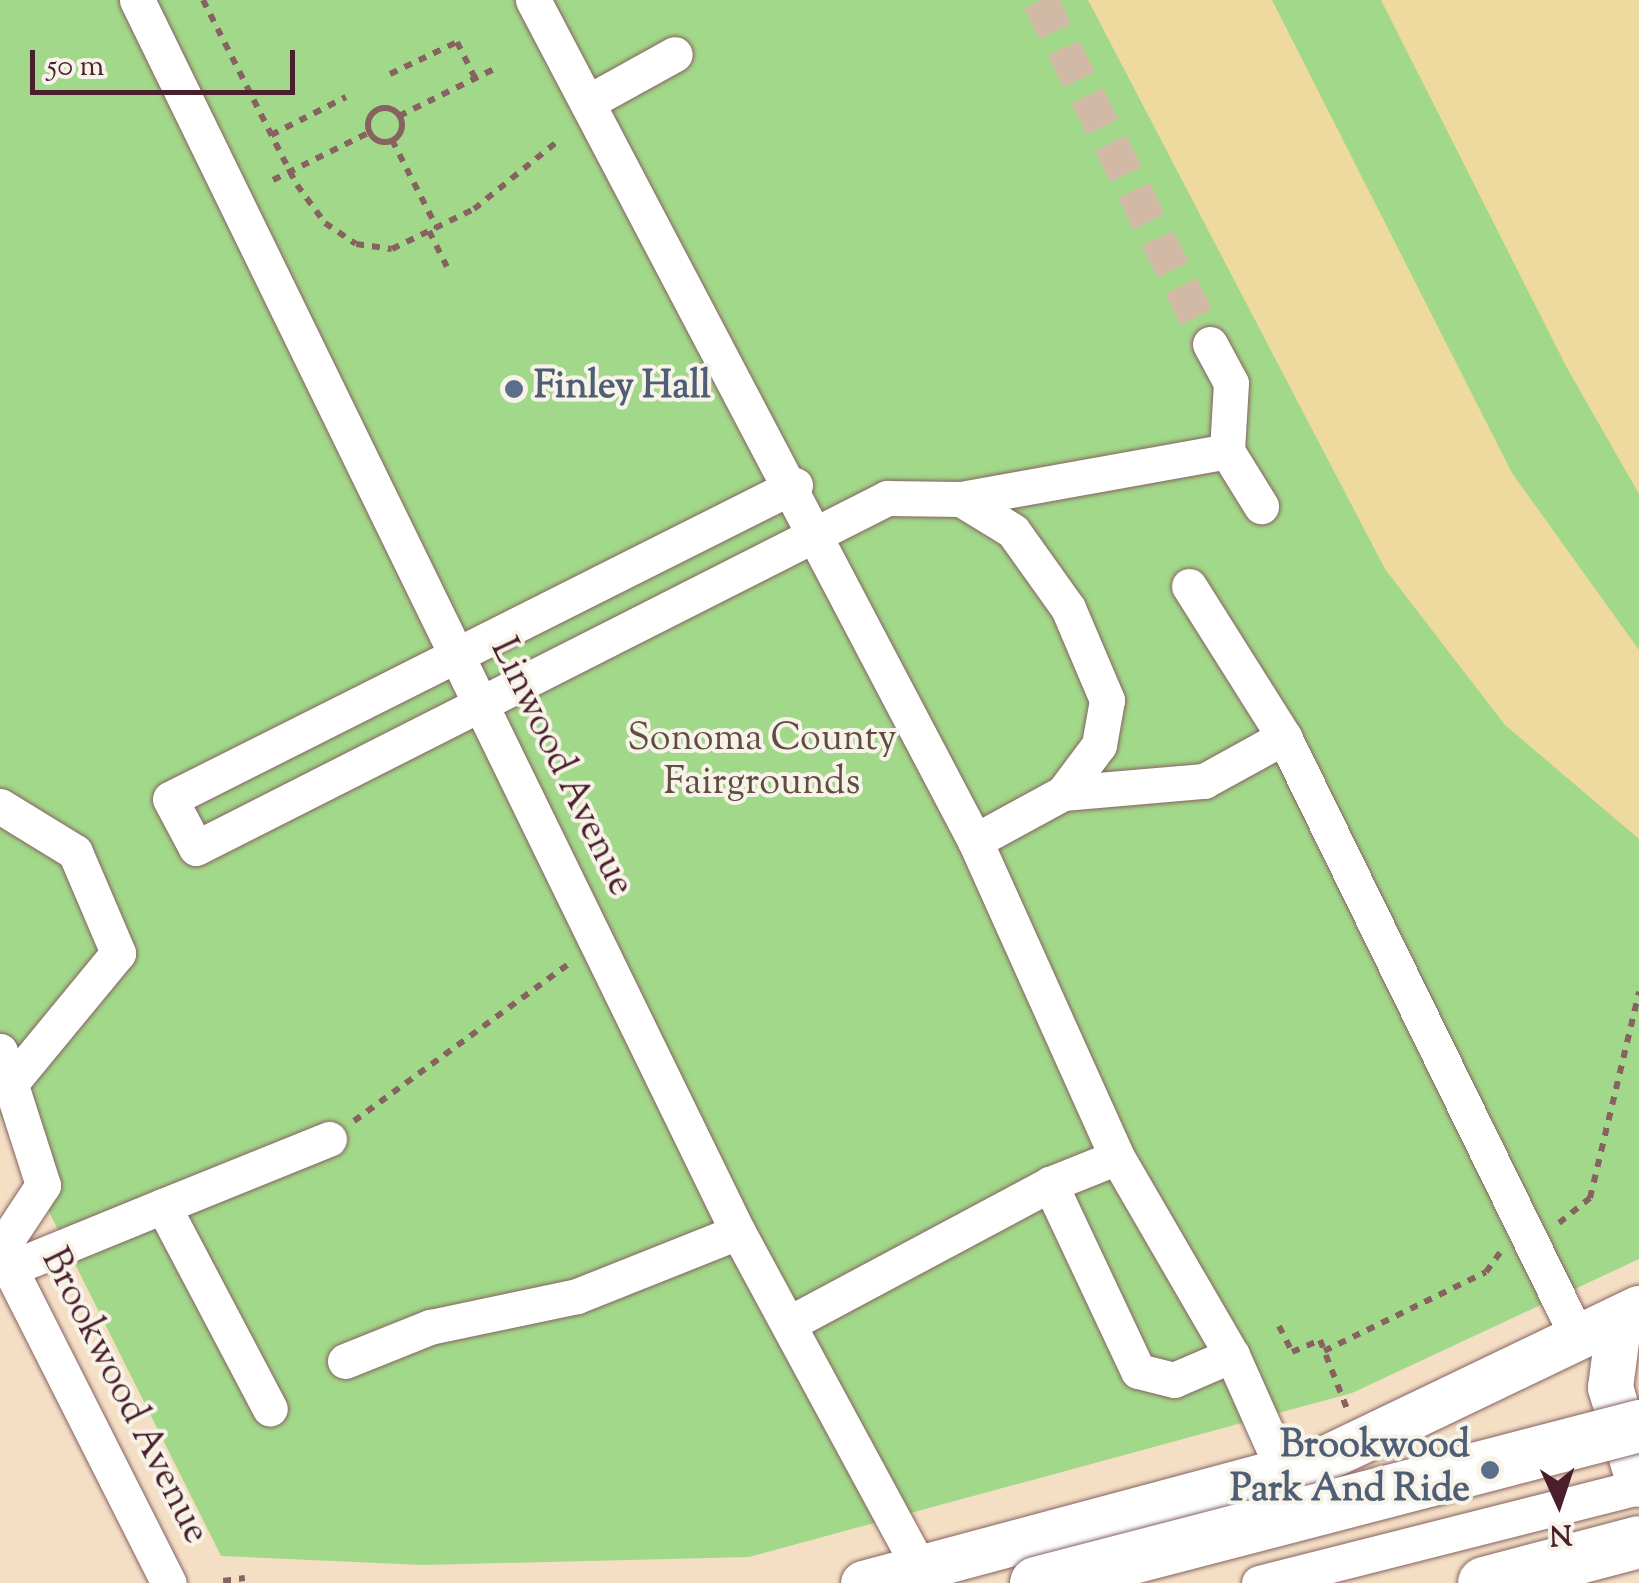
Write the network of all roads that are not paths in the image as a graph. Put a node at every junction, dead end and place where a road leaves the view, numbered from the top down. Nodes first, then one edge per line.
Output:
1 (136, 0) edge
2 (533, 0) edge
3 (675, 54) dead end
4 (588, 102) junction
5 (1210, 344) tunnel mouth
6 (1227, 451) junction
7 (795, 485) junction
8 (961, 499) junction
9 (1262, 506) dead end
10 (818, 532) junction
11 (1189, 586) dead end
12 (456, 653) junction
13 (482, 699) junction
14 (1284, 738) junction
15 (1063, 793) junction
16 (0, 806) edge
17 (976, 840) junction
18 (7, 1065) edge
19 (328, 1139) road end
20 (1117, 1157) junction
21 (1050, 1184) junction
22 (164, 1206) junction
23 (738, 1232) junction
24 (4, 1256) edge
25 (1629, 1313) edge
26 (790, 1323) junction
27 (1578, 1338) junction
28 (1232, 1356) junction
29 (345, 1361) dead end
30 (270, 1409) dead end
31 (1639, 1426) edge
32 (1301, 1466) junction
33 (1639, 1486) edge
34 (1639, 1542) edge
35 (1354, 1562) junction
36 (920, 1568) junction
37 (169, 1583) edge
38 (863, 1583) edge
39 (1036, 1583) edge
40 (1259, 1583) edge
41 (1484, 1583) edge

1 - 12 street, Linwood Avenue
2 - 4 street
3 - 4 street
4 - 7 street
5 - 6 street
6 - 8 street
6 - 9 street
7 - 10 street
7 - 12 street
8 - 10 street
8 - 15 street
10 - 13 street
10 - 17 street
11 - 14 street
12 - 13 street, Linwood Avenue
12 - 13 street
13 - 23 street, Linwood Avenue
14 - 15 street
14 - 27 street
15 - 17 street
16 - 18 street
17 - 20 street
18 - 24 street
19 - 22 street
20 - 21 street
20 - 28 street
21 - 26 street
21 - 28 street
22 - 24 street
22 - 30 street
23 - 26 street, Linwood Avenue
23 - 29 street
24 - 37 street, Brookwood Avenue
25 - 27 main road
25 - 33 main road
26 - 36 street, Linwood Avenue
27 - 32 main road
28 - 32 street
31 - 39 highway, bridge
32 - 35 street
32 - 36 main road
33 - 35 street
34 - 41 highway
35 - 40 street
36 - 38 main road

